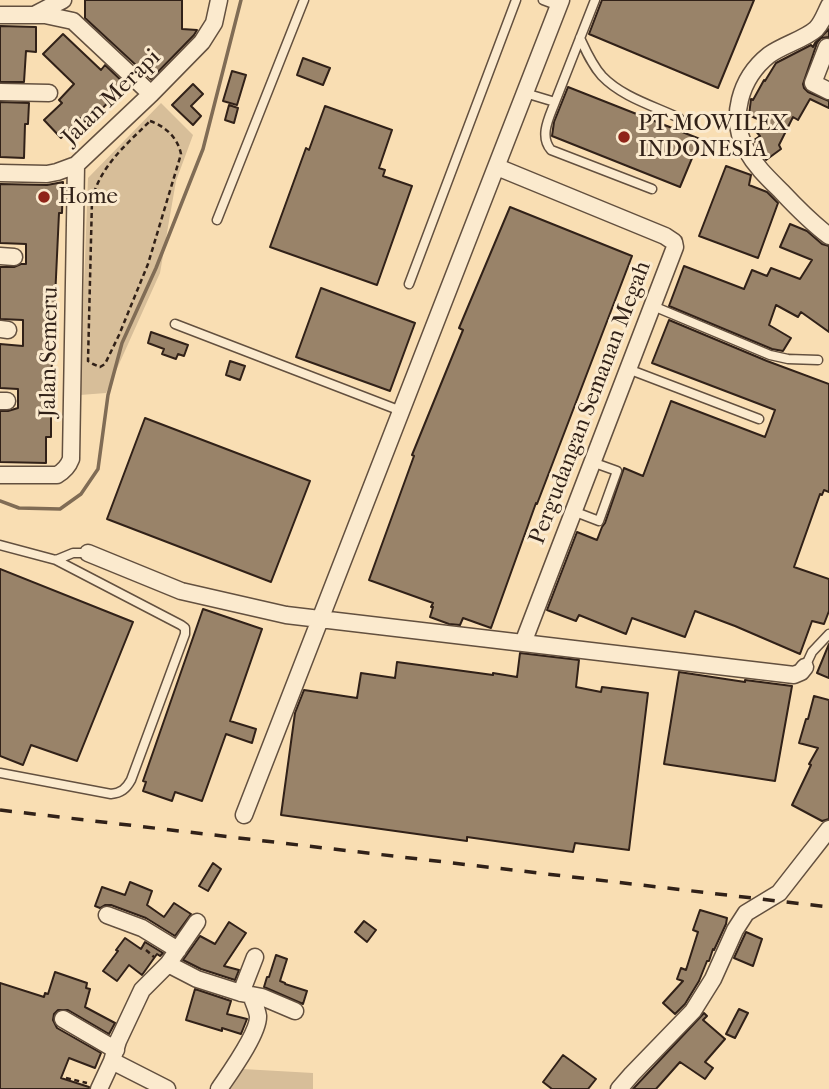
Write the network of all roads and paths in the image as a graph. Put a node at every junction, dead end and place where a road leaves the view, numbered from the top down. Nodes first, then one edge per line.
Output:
1 (63, 0) edge
2 (71, 0) edge
3 (219, 0) edge
4 (304, 0) edge
5 (516, 0) edge
6 (543, 0) edge
7 (595, 0) edge
8 (560, 3) edge
9 (829, 6) edge
10 (0, 15) edge
11 (34, 15) junction
12 (73, 21) junction
13 (807, 34) junction
14 (580, 38) junction
15 (828, 47) edge
16 (829, 91) edge
17 (0, 92) edge
18 (49, 93) dead end
19 (525, 93) junction
20 (151, 94) junction
21 (555, 102) junction
22 (679, 118) dead end
23 (76, 165) junction
24 (497, 167) junction
25 (0, 173) edge
26 (652, 189) dead end
27 (217, 220) dead end
28 (829, 236) edge
29 (409, 284) dead end
30 (653, 306) junction
31 (175, 324) dead end
32 (818, 360) dead end
33 (93, 365) joint
34 (628, 369) junction
35 (401, 411) junction
36 (759, 419) dead end
37 (592, 462) junction
38 (0, 475) edge
39 (573, 511) junction
40 (0, 545) edge
41 (88, 552) joint
42 (56, 560) junction
43 (321, 620) junction
44 (829, 634) edge
45 (523, 643) junction
46 (805, 667) joint
47 (0, 773) edge
48 (244, 816) dead end
49 (829, 829) edge
50 (107, 915) dead end
51 (197, 922) dead end
52 (178, 950) junction
53 (255, 957) dead end
54 (168, 964) junction
55 (246, 994) junction
56 (295, 1011) dead end
57 (63, 1019) dead end
58 (114, 1056) junction
59 (66, 1078) dead end
60 (100, 1087) edge
61 (167, 1089) edge
62 (219, 1089) edge
63 (619, 1089) edge

1 - 11 street
2 - 12 street
3 - 20 street, Jalan Merapi
4 - 27 lane
5 - 29 lane
6 - 8 lane
7 - 14 lane
8 - 19 street
9 - 13 street
10 - 11 street
11 - 12 street
12 - 20 street
13 - 15 street
13 - 28 street
14 - 21 lane
14 - 22 lane
15 - 16 street
17 - 18 street
19 - 21 lane
19 - 24 street
20 - 23 street, Jalan Merapi
21 - 26 lane
23 - 25 street, Jalan Merapi
23 - 38 street, Jalan Semeru
24 - 30 street, Pergudangan Semanan Megah
24 - 35 street
30 - 32 lane
30 - 34 street, Pergudangan Semanan Megah
31 - 35 lane
33 - 33 path
34 - 36 lane
34 - 37 street, Pergudangan Semanan Megah
35 - 43 street
37 - 39 street, Pergudangan Semanan Megah
37 - 39 lane
39 - 45 street, Pergudangan Semanan Megah
40 - 42 lane
41 - 42 lane
41 - 43 street
42 - 47 lane
43 - 45 street
43 - 48 street
44 - 46 lane
45 - 46 street
49 - 63 street
50 - 52 street
51 - 52 street
52 - 54 street
53 - 55 street
54 - 55 street
54 - 58 street
55 - 56 street
55 - 62 street
57 - 58 street
58 - 60 street
58 - 61 street
59 - 60 path

